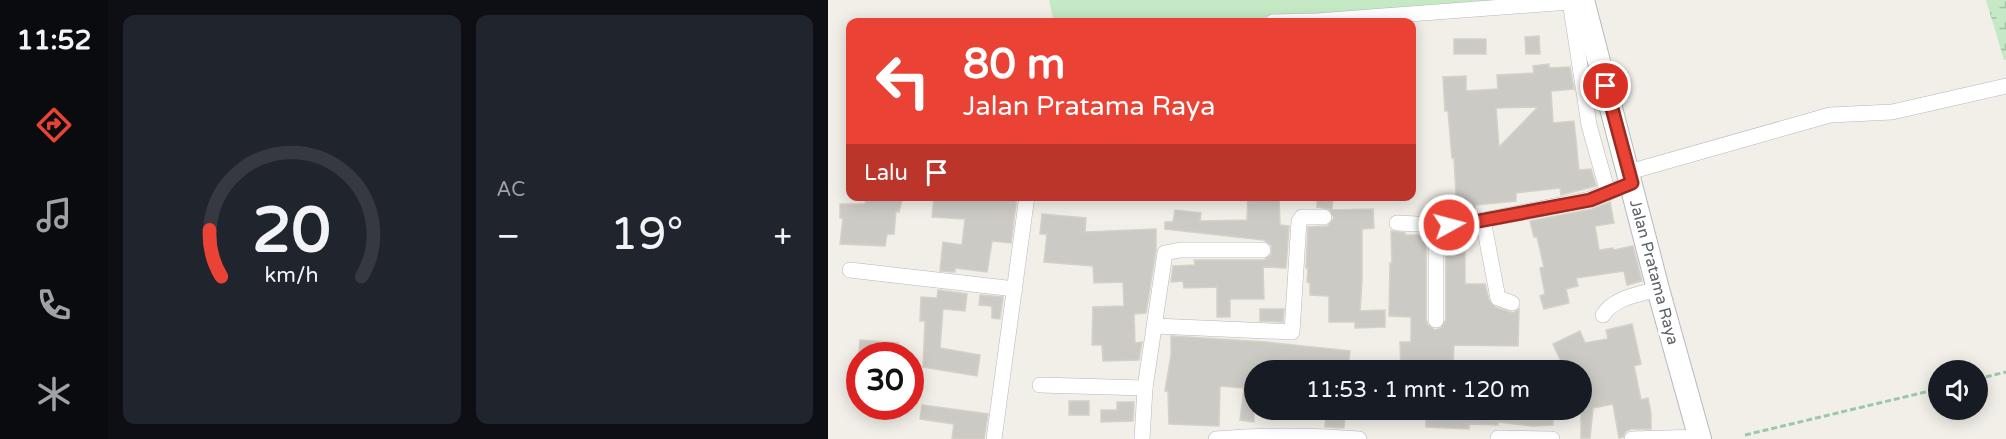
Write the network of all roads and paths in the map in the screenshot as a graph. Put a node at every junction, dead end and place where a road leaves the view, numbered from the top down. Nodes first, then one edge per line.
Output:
1 (1579, 1) edge
2 (1367, 18) edge
3 (2006, 86) edge
4 (1630, 178) junction
5 (1608, 193) junction
6 (1026, 201) edge
7 (1324, 217) dead end
8 (1483, 220) junction
9 (1397, 223) dead end
10 (1436, 225) junction
11 (1263, 250) dead end
12 (850, 270) dead end
13 (1014, 289) junction
14 (1658, 289) junction
15 (1512, 303) dead end
16 (1603, 315) dead end
17 (1436, 320) dead end
18 (1155, 326) junction
19 (2006, 372) edge
20 (1988, 376) edge
21 (1040, 386) dead end
22 (1145, 388) junction
23 (1928, 390) edge
24 (1745, 435) dead end
25 (1498, 438) edge
26 (1700, 438) edge
27 (994, 439) edge
28 (1142, 439) edge
29 (1216, 439) edge
30 (1359, 439) edge
31 (1552, 439) edge
32 (1632, 439) edge

1 - 2 street
1 - 4 main road, Jalan Pratama Raya
1 - 5 street
3 - 4 street
4 - 5 street
4 - 14 main road, Jalan Pratama Raya
5 - 8 street
6 - 13 street
7 - 18 street
8 - 10 street
8 - 15 street
9 - 10 street
10 - 17 street
11 - 18 street
12 - 13 street
13 - 27 street
14 - 16 street
14 - 26 main road, Jalan Pratama Raya
18 - 22 street
19 - 20 path
21 - 22 street
22 - 28 street
23 - 24 path
25 - 31 street
26 - 32 street
29 - 30 street

